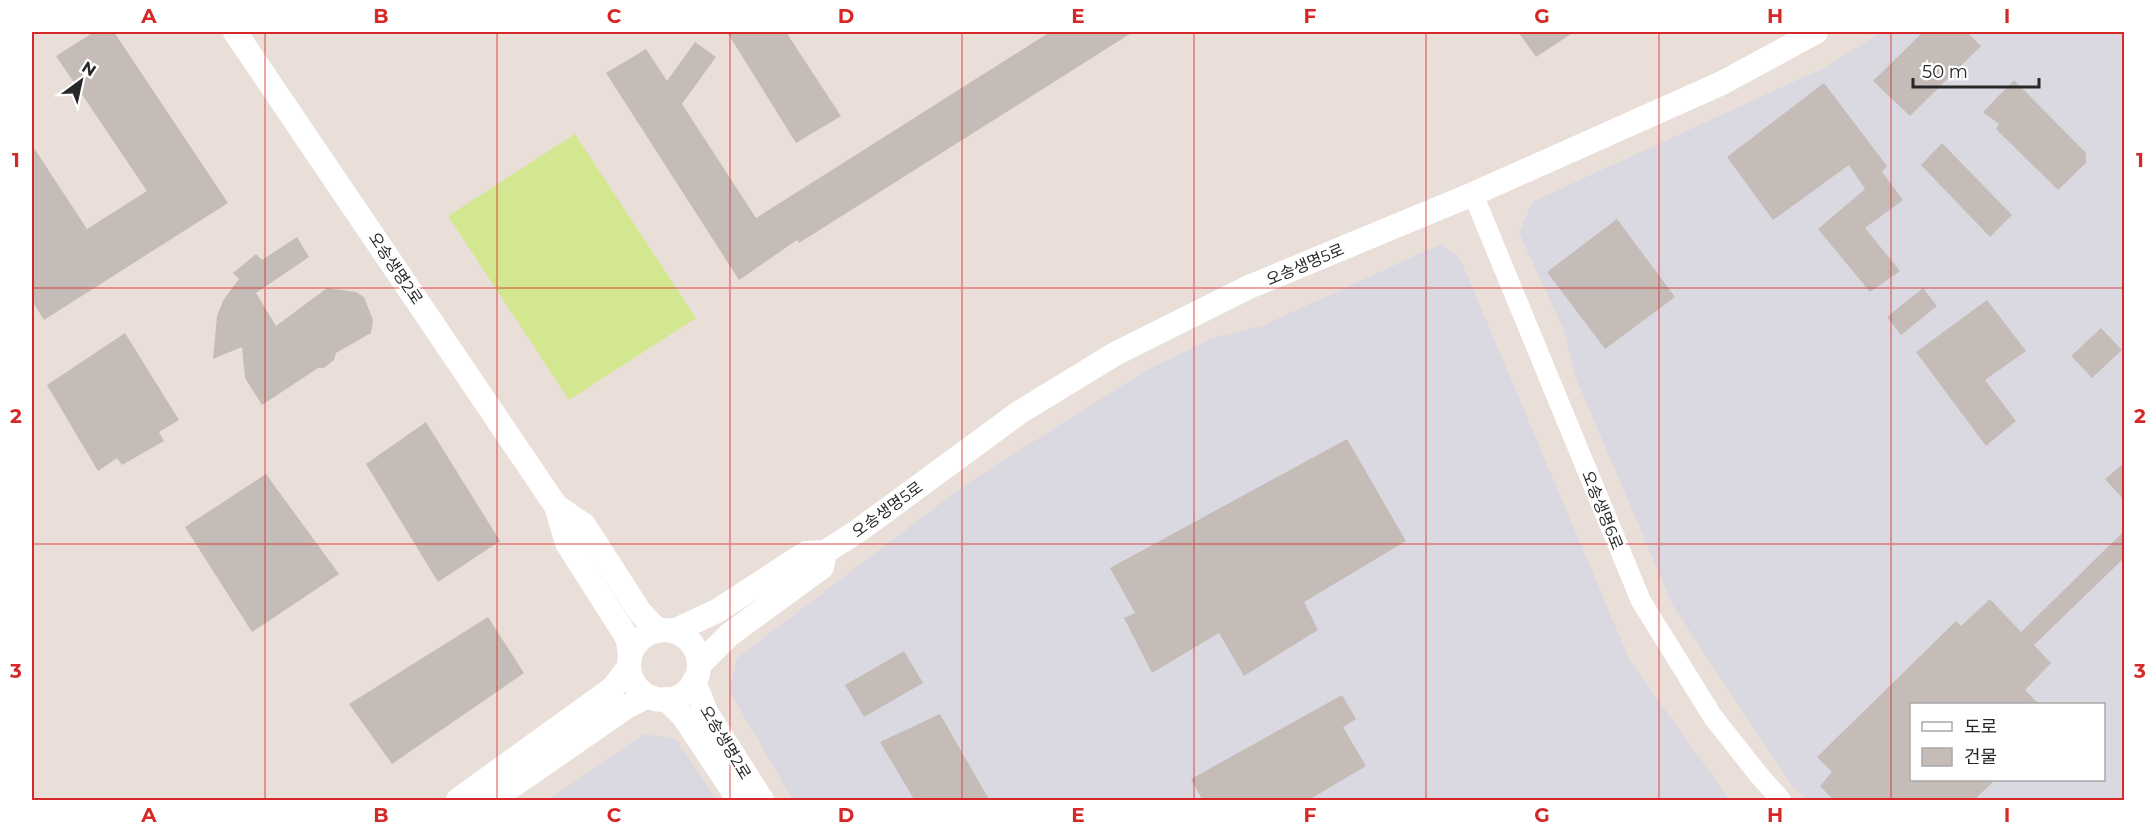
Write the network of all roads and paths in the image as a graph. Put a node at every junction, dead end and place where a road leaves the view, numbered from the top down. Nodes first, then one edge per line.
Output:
1 (235, 32) edge
2 (1816, 32) edge
3 (1473, 194) junction
4 (556, 506) junction
5 (825, 552) junction
6 (666, 631) junction
7 (629, 661) junction
8 (697, 673) junction
9 (657, 697) junction
10 (458, 801) edge
11 (492, 801) edge
12 (739, 801) edge
13 (762, 801) edge
14 (1781, 801) edge

1 - 4 street, 오송생명2로
2 - 3 street, 오송생명5로
3 - 5 street, 오송생명5로
3 - 14 street, 오송생명6로
4 - 6 street, 오송생명2로
4 - 7 street, 오송생명2로
5 - 6 street, 오송생명5로
5 - 8 street, 오송생명5로
6 - 7 street
6 - 8 street
7 - 9 street
7 - 10 street
8 - 9 street
8 - 13 street, 오송생명2로
9 - 11 street
9 - 12 street, 오송생명2로

